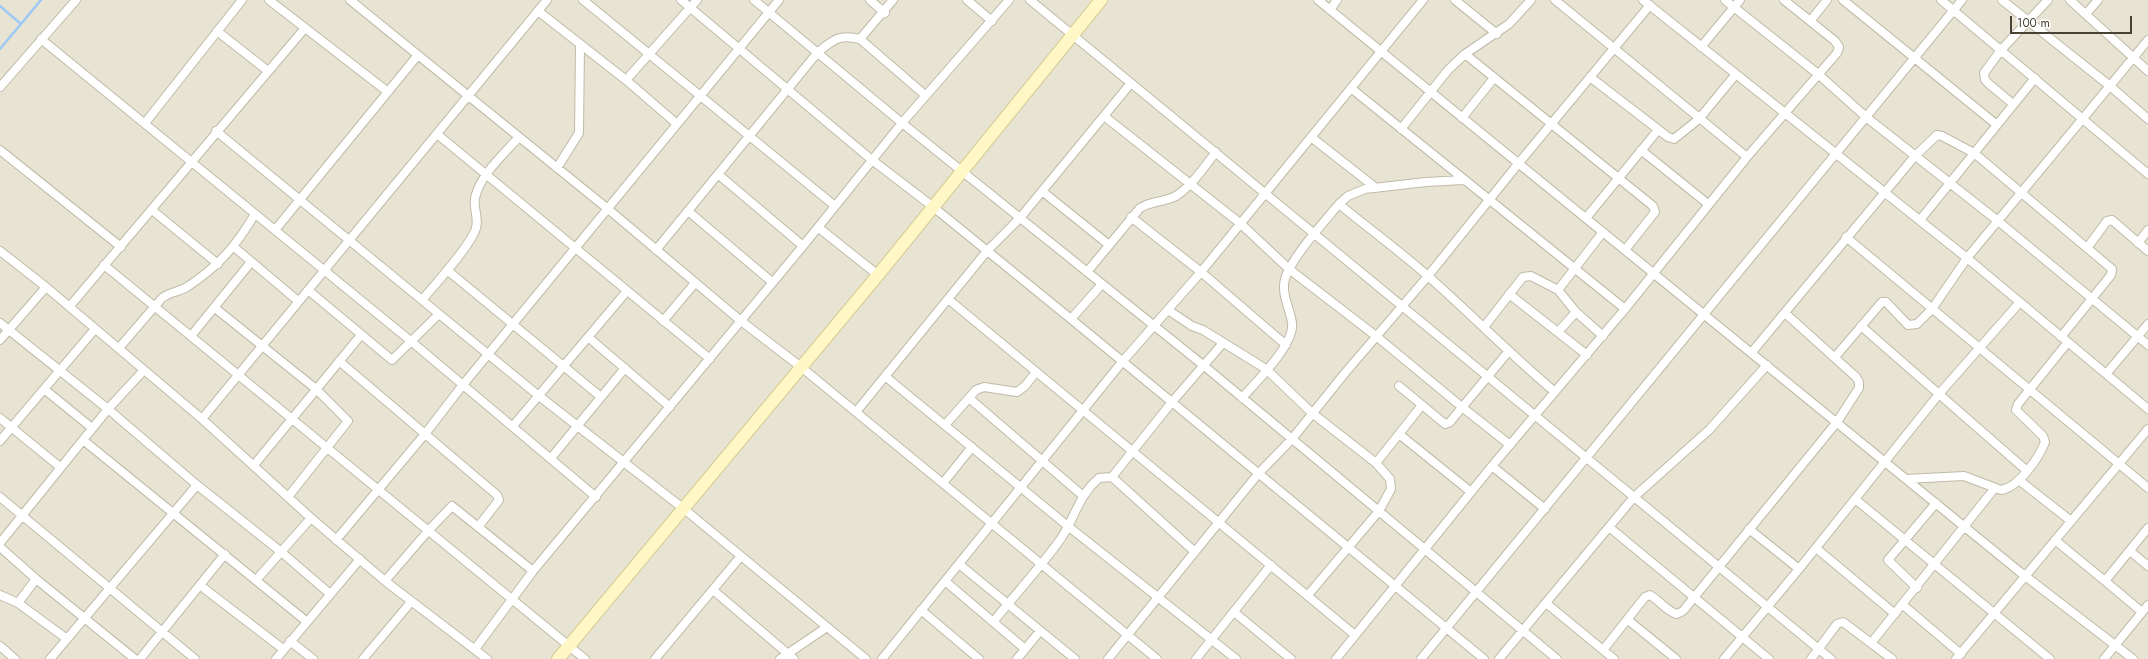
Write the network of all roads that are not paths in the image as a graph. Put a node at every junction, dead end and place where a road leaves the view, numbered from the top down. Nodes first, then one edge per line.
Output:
1 (76, 0) edge
2 (242, 0) edge
3 (269, 0) edge
4 (350, 0) edge
5 (547, 0) edge
6 (583, 0) edge
7 (681, 0) edge
8 (697, 0) edge
9 (754, 0) edge
10 (779, 0) edge
11 (870, 0) edge
12 (893, 0) edge
13 (968, 0) edge
14 (1009, 0) edge
15 (1030, 0) edge
16 (1101, 0) edge
17 (1318, 0) edge
18 (1337, 0) edge
19 (1423, 0) edge
20 (1456, 0) edge
21 (1531, 0) edge
22 (1555, 0) edge
23 (1725, 0) edge
24 (1740, 0) edge
25 (1784, 0) edge
26 (1827, 0) edge
27 (1843, 0) edge
28 (1941, 0) edge
29 (1962, 0) edge
30 (2002, 0) edge
31 (2048, 0) edge
32 (2070, 0) edge
33 (2098, 0) edge
34 (1647, 2) edge
35 (690, 7) junction
36 (1734, 7) junction
37 (1330, 10) junction
38 (538, 11) junction
39 (1954, 11) junction
40 (769, 12) junction
41 (885, 12) junction
42 (2086, 14) junction
43 (1811, 20) junction
44 (2028, 20) junction
45 (992, 21) junction
46 (305, 28) junction
47 (217, 31) junction
48 (1497, 34) junction
49 (1073, 35) junction
50 (42, 39) junction
51 (860, 39) junction
52 (2148, 40) edge
53 (580, 45) junction
54 (1701, 46) junction
55 (739, 47) junction
56 (1614, 48) junction
57 (2001, 50) junction
58 (1381, 51) junction
59 (818, 52) junction
60 (649, 54) junction
61 (1465, 54) junction
62 (418, 55) junction
63 (1915, 58) junction
64 (2133, 58) junction
65 (268, 71) junction
66 (2148, 71) edge
67 (1736, 74) junction
68 (1818, 74) junction
69 (1590, 77) junction
70 (1494, 78) junction
71 (2035, 78) junction
72 (626, 80) junction
73 (1132, 83) junction
74 (2110, 86) junction
75 (0, 87) edge
76 (1352, 89) junction
77 (788, 90) junction
78 (388, 92) junction
79 (1431, 92) junction
80 (700, 95) junction
81 (925, 95) junction
82 (468, 96) junction
83 (2013, 104) junction
84 (1784, 113) junction
85 (1104, 116) junction
86 (1866, 117) junction
87 (1462, 118) junction
88 (1699, 119) junction
89 (2082, 119) junction
90 (2148, 119) edge
91 (145, 123) junction
92 (902, 123) junction
93 (1551, 123) junction
94 (677, 124) junction
95 (1997, 125) junction
96 (1401, 129) junction
97 (1658, 130) junction
98 (216, 131) junction
99 (437, 134) junction
100 (750, 136) junction
101 (518, 138) junction
102 (1312, 138) junction
103 (0, 150) edge
104 (1641, 150) junction
105 (1216, 152) junction
106 (1974, 153) junction
107 (1836, 154) junction
108 (1746, 156) junction
109 (1915, 156) junction
110 (872, 160) junction
111 (192, 161) junction
112 (1518, 164) junction
113 (557, 168) junction
114 (962, 171) junction
115 (2148, 174) edge
116 (719, 175) junction
117 (486, 176) junction
118 (1618, 178) junction
119 (1464, 180) junction
120 (1951, 183) junction
121 (1190, 184) junction
122 (1376, 188) junction
123 (1042, 191) junction
124 (1884, 192) junction
125 (2022, 192) junction
126 (1266, 193) junction
127 (300, 200) junction
128 (1489, 200) junction
129 (1339, 204) junction
130 (1708, 204) junction
131 (835, 206) junction
132 (932, 206) junction
133 (608, 209) junction
134 (152, 210) junction
135 (688, 211) junction
136 (255, 214) junction
137 (1020, 218) junction
138 (1131, 218) junction
139 (1586, 218) junction
140 (1920, 220) junction
141 (1998, 221) junction
142 (1240, 224) junction
143 (819, 228) junction
144 (275, 230) junction
145 (2148, 230) edge
146 (1603, 232) junction
147 (1314, 235) junction
148 (1846, 238) junction
149 (350, 240) junction
150 (2138, 243) junction
151 (1109, 245) junction
152 (804, 246) junction
153 (121, 247) junction
154 (234, 247) junction
155 (2087, 248) junction
156 (576, 249) junction
157 (0, 250) edge
158 (656, 250) junction
159 (1624, 250) junction
160 (987, 251) junction
161 (2148, 251) edge
162 (1967, 258) junction
163 (252, 262) junction
164 (218, 264) junction
165 (104, 265) junction
166 (1289, 269) junction
167 (1575, 269) junction
168 (324, 270) junction
169 (447, 270) junction
170 (1087, 272) junction
171 (1201, 272) junction
172 (1653, 273) junction
173 (878, 274) junction
174 (1428, 276) junction
175 (772, 282) junction
176 (695, 283) junction
177 (1102, 284) junction
178 (46, 287) junction
179 (308, 290) junction
180 (1558, 290) junction
181 (627, 291) junction
182 (1509, 294) junction
183 (948, 299) junction
184 (2092, 299) junction
185 (422, 300) junction
186 (298, 301) junction
187 (2020, 302) junction
188 (70, 306) junction
189 (155, 306) junction
190 (1402, 306) junction
191 (215, 308) junction
192 (1625, 309) junction
193 (1932, 309) junction
194 (1168, 310) junction
195 (1576, 312) junction
196 (1785, 313) junction
197 (438, 314) junction
198 (1704, 314) junction
199 (1071, 319) junction
200 (663, 321) junction
201 (741, 322) junction
202 (0, 323) edge
203 (2148, 324) edge
204 (514, 325) junction
205 (1153, 325) junction
206 (1861, 326) junction
207 (1484, 328) junction
208 (95, 329) junction
209 (10, 331) junction
210 (1558, 332) junction
211 (361, 335) junction
212 (191, 336) junction
213 (1376, 336) junction
214 (1603, 336) junction
215 (588, 337) junction
216 (2137, 337) junction
217 (2064, 339) junction
218 (0, 340) edge
219 (412, 342) junction
220 (1223, 343) junction
221 (1286, 345) junction
222 (2148, 345) edge
223 (262, 346) junction
224 (119, 348) junction
225 (1980, 348) junction
226 (1508, 352) junction
227 (1752, 352) junction
228 (490, 355) junction
229 (1587, 355) junction
230 (1835, 357) junction
231 (710, 359) junction
232 (339, 361) junction
233 (1122, 362) junction
234 (564, 365) junction
235 (1203, 365) junction
236 (1767, 365) junction
237 (801, 367) junction
238 (625, 368) junction
239 (1266, 369) junction
240 (60, 370) junction
241 (144, 370) junction
242 (1036, 372) junction
243 (2106, 373) junction
244 (239, 374) junction
245 (1487, 375) junction
246 (886, 376) junction
247 (462, 386) junction
248 (1399, 386) dead end
249 (44, 389) junction
250 (316, 389) junction
251 (2029, 390) junction
252 (1555, 392) junction
253 (1939, 394) junction
254 (539, 396) junction
255 (601, 397) junction
256 (969, 398) junction
257 (1242, 398) junction
258 (1172, 402) junction
259 (1422, 405) junction
260 (670, 407) junction
261 (1462, 407) junction
262 (108, 409) junction
263 (2148, 409) edge
264 (1083, 410) junction
265 (856, 412) junction
266 (1312, 413) junction
267 (1536, 415) junction
268 (0, 418) edge
269 (293, 418) junction
270 (202, 419) junction
271 (1837, 422) junction
272 (945, 425) junction
273 (513, 426) junction
274 (576, 426) junction
275 (11, 428) junction
276 (92, 428) junction
277 (2148, 429) edge
278 (425, 434) junction
279 (1399, 434) junction
280 (1292, 439) junction
281 (83, 440) junction
282 (0, 441) edge
283 (1510, 445) junction
284 (972, 447) junction
285 (328, 448) junction
286 (1132, 450) junction
287 (551, 458) junction
288 (1587, 458) junction
289 (1042, 461) junction
290 (1885, 462) junction
291 (624, 463) junction
292 (1376, 463) junction
293 (2119, 464) junction
294 (254, 465) junction
295 (1492, 466) junction
296 (60, 467) junction
297 (2026, 470) junction
298 (1258, 474) junction
299 (1112, 477) junction
300 (1906, 478) junction
301 (2020, 481) junction
302 (943, 483) junction
303 (197, 485) junction
304 (1021, 488) junction
305 (2148, 488) edge
306 (1994, 489) junction
307 (379, 490) junction
308 (1471, 492) junction
309 (1082, 495) junction
310 (1634, 496) junction
311 (0, 497) edge
312 (288, 497) junction
313 (596, 497) junction
314 (1855, 499) junction
315 (1936, 503) junction
316 (684, 509) junction
317 (1545, 509) junction
318 (1379, 511) junction
319 (174, 512) junction
320 (23, 515) junction
321 (311, 518) junction
322 (2071, 521) junction
323 (1219, 522) junction
324 (992, 524) junction
325 (478, 526) junction
326 (1069, 527) junction
327 (1610, 527) junction
328 (1965, 527) junction
329 (2148, 528) edge
330 (1749, 529) junction
331 (428, 531) junction
332 (336, 540) junction
333 (1904, 540) junction
334 (2055, 540) junction
335 (0, 543) edge
336 (0, 547) edge
337 (1349, 548) junction
338 (1816, 548) junction
339 (1426, 549) junction
340 (280, 550) junction
341 (2130, 551) junction
342 (1195, 552) junction
343 (225, 554) junction
344 (741, 556) junction
345 (360, 559) junction
346 (959, 564) junction
347 (1041, 564) junction
348 (1271, 565) junction
349 (1935, 565) junction
350 (2148, 566) edge
351 (1718, 567) junction
352 (1799, 569) junction
353 (534, 571) junction
354 (2026, 576) junction
355 (36, 579) junction
356 (257, 579) junction
357 (385, 581) junction
358 (945, 581) junction
359 (2105, 581) junction
360 (201, 586) junction
361 (1395, 586) junction
362 (110, 587) junction
363 (1917, 588) junction
364 (713, 590) junction
365 (1477, 591) junction
366 (329, 593) junction
367 (0, 595) edge
368 (1308, 595) junction
369 (1159, 597) junction
370 (1694, 597) junction
371 (511, 599) junction
372 (411, 602) junction
373 (18, 603) junction
374 (1546, 603) junction
375 (1008, 604) junction
376 (1903, 604) junction
377 (1768, 607) junction
378 (2145, 609) edge
379 (921, 610) junction
380 (1234, 612) junction
381 (1895, 614) junction
382 (1995, 614) junction
383 (85, 618) junction
384 (1628, 620) junction
385 (306, 621) junction
386 (993, 622) junction
387 (827, 627) junction
388 (1447, 628) junction
389 (1523, 630) junction
390 (1040, 631) junction
391 (162, 632) junction
392 (1128, 635) junction
393 (1355, 635) junction
394 (1742, 637) junction
395 (67, 639) junction
396 (290, 640) junction
397 (1212, 640) junction
398 (1872, 642) junction
399 (2115, 645) junction
400 (0, 646) edge
401 (569, 647) junction
402 (283, 649) junction
403 (475, 649) junction
404 (1025, 649) junction
405 (1819, 649) junction
406 (1603, 650) junction
407 (971, 652) junction
408 (791, 656) edge
409 (1959, 656) edge
410 (15, 659) edge
411 (50, 659) edge
412 (135, 659) edge
413 (140, 659) edge
414 (195, 659) edge
415 (276, 659) edge
416 (313, 659) edge
417 (363, 659) edge
418 (487, 659) edge
419 (558, 659) edge
420 (584, 659) edge
421 (655, 659) edge
422 (780, 659) edge
423 (866, 659) edge
424 (882, 659) edge
425 (965, 659) edge
426 (979, 659) edge
427 (1017, 659) edge
428 (1075, 659) edge
429 (1108, 659) edge
430 (1158, 659) edge
431 (1196, 659) edge
432 (1236, 659) edge
433 (1291, 659) edge
434 (1336, 659) edge
435 (1421, 659) edge
436 (1484, 659) edge
437 (1499, 659) edge
438 (1557, 659) edge
439 (1614, 659) edge
440 (1676, 659) edge
441 (1724, 659) edge
442 (1768, 659) edge
443 (1811, 659) edge
444 (1832, 659) edge
445 (1892, 659) edge
446 (2050, 659) edge
447 (2104, 659) edge
448 (2133, 659) edge

1 - 50 street
2 - 47 street
3 - 46 street
4 - 62 street
5 - 38 street
6 - 60 street
7 - 35 street
8 - 35 street
9 - 40 street
10 - 40 street
11 - 41 street
12 - 41 street
13 - 45 street
14 - 45 street
15 - 49 street
16 - 49 main road
17 - 37 street
18 - 37 street
19 - 58 street
20 - 48 street
21 - 48 street
22 - 56 street
23 - 36 street
24 - 36 street
25 - 43 street
26 - 43 street
27 - 63 street
28 - 39 street
29 - 39 street
30 - 44 street
31 - 44 street
32 - 42 street
33 - 42 street
34 - 54 street
34 - 56 street
35 - 55 street
35 - 60 street
36 - 54 street
36 - 68 street
37 - 58 street
38 - 53 street
38 - 82 street
39 - 57 street
39 - 63 street
40 - 55 street
40 - 59 street
41 - 51 street
42 - 64 street
43 - 68 street
44 - 57 street
44 - 74 street
45 - 81 street
46 - 65 street
46 - 78 street
47 - 65 street
47 - 91 street
48 - 61 street
49 - 73 street
49 - 114 main road
50 - 75 street
50 - 91 street
51 - 59 street
51 - 81 street
52 - 64 street
53 - 72 street
53 - 113 street
54 - 67 street
55 - 77 street
55 - 80 street
56 - 69 street
56 - 88 street
57 - 71 street
57 - 83 street
58 - 76 street
58 - 79 street
59 - 77 street
59 - 92 street
60 - 72 street
60 - 80 street
61 - 70 street
61 - 79 street
62 - 78 street
62 - 82 street
63 - 86 street
63 - 95 street
64 - 66 street
64 - 74 street
65 - 98 street
67 - 84 street
67 - 88 street
68 - 84 street
68 - 86 street
69 - 93 street
69 - 97 street
70 - 87 street
70 - 93 street
71 - 83 street
71 - 89 street
72 - 94 street
73 - 85 street
73 - 105 street
74 - 89 street
74 - 90 street
76 - 96 street
76 - 102 street
77 - 100 street
77 - 110 street
78 - 127 street
79 - 87 street
79 - 96 street
80 - 94 street
80 - 100 street
81 - 92 street
82 - 99 street
82 - 101 street
83 - 95 street
84 - 107 street
84 - 108 street
85 - 121 street
85 - 123 street
86 - 107 street
86 - 109 street
87 - 112 street
88 - 97 street
88 - 108 street
89 - 115 street
89 - 125 street
91 - 111 street
92 - 110 street
92 - 114 street
93 - 112 street
93 - 118 street
94 - 133 street
95 - 106 street
96 - 119 street
97 - 104 street
98 - 111 street
98 - 127 street
99 - 117 street
99 - 149 street
100 - 116 street
100 - 131 street
101 - 113 street
101 - 117 street
102 - 122 street
102 - 126 street
103 - 153 street
104 - 118 street
104 - 130 street
105 - 121 street
105 - 126 street
106 - 109 street
106 - 120 street
106 - 125 street
107 - 124 street
107 - 198 street
108 - 130 street
109 - 120 street
109 - 124 street
110 - 131 street
110 - 132 street
111 - 134 street
111 - 136 street
112 - 128 street
112 - 139 street
113 - 133 street
114 - 132 main road
114 - 137 street
116 - 135 street
116 - 152 street
117 - 156 street
117 - 169 street
118 - 139 street
118 - 159 street
119 - 122 street
119 - 128 street
120 - 140 street
120 - 141 street
121 - 138 street
121 - 142 street
122 - 129 street
123 - 137 street
123 - 151 street
124 - 140 street
124 - 148 street
125 - 141 street
125 - 155 street
126 - 142 street
126 - 147 street
127 - 144 street
127 - 149 street
128 - 167 street
128 - 174 street
129 - 147 street
129 - 174 street
130 - 172 street
131 - 143 street
132 - 160 street
132 - 173 main road
133 - 156 street
133 - 158 street
134 - 153 street
134 - 164 street
135 - 158 street
135 - 175 street
136 - 144 street
136 - 154 street
137 - 160 street
137 - 170 street
138 - 151 street
138 - 171 street
139 - 146 street
140 - 162 street
141 - 162 street
141 - 184 street
142 - 166 street
142 - 171 street
143 - 152 street
143 - 173 street
144 - 168 street
145 - 150 street
146 - 159 street
146 - 167 street
147 - 166 street
147 - 190 street
148 - 193 street
148 - 196 street
149 - 168 street
149 - 185 street
150 - 155 street
150 - 161 street
151 - 170 street
152 - 175 street
153 - 165 street
154 - 163 street
154 - 164 street
155 - 184 street
156 - 181 street
156 - 204 street
157 - 178 street
158 - 176 street
159 - 172 street
160 - 183 street
160 - 199 street
162 - 187 street
162 - 193 street
163 - 186 street
163 - 191 street
164 - 189 street
165 - 188 street
165 - 189 street
166 - 213 street
166 - 221 street
167 - 180 street
167 - 192 street
168 - 179 street
168 - 219 street
169 - 185 street
169 - 204 street
170 - 177 street
171 - 194 street
171 - 221 street
172 - 192 street
172 - 198 street
173 - 237 main road
174 - 190 street
174 - 207 street
175 - 201 street
176 - 200 street
176 - 201 street
177 - 199 street
177 - 205 street
178 - 188 street
178 - 209 street
179 - 186 street
179 - 211 street
180 - 182 street
180 - 195 street
181 - 200 street
181 - 215 street
182 - 207 street
182 - 210 street
183 - 242 street
183 - 246 street
184 - 216 street
184 - 217 street
185 - 197 street
186 - 223 street
187 - 217 street
187 - 225 street
188 - 208 street
189 - 212 street
189 - 224 street
190 - 213 street
190 - 245 street
191 - 212 street
191 - 223 street
192 - 214 street
193 - 206 street
193 - 225 street
194 - 205 street
194 - 220 street
195 - 210 street
195 - 214 street
196 - 227 street
196 - 230 street
197 - 219 street
197 - 228 street
198 - 227 street
198 - 288 street
199 - 233 street
200 - 231 street
201 - 231 street
201 - 237 street
202 - 209 street
203 - 216 street
204 - 228 street
204 - 234 street
205 - 233 street
205 - 235 street
206 - 230 street
206 - 253 street
207 - 226 street
208 - 224 street
208 - 240 street
209 - 218 street
209 - 240 street
210 - 229 street
211 - 219 street
211 - 232 street
212 - 244 street
213 - 261 street
213 - 266 street
214 - 229 street
215 - 234 street
215 - 238 street
216 - 222 street
216 - 243 street
217 - 243 street
217 - 251 street
219 - 247 street
220 - 235 street
220 - 239 street
221 - 239 street
223 - 244 street
223 - 250 street
224 - 241 street
225 - 251 street
225 - 253 street
226 - 245 street
226 - 252 street
227 - 236 street
228 - 247 street
228 - 254 street
229 - 252 street
230 - 271 street
231 - 260 street
232 - 250 street
232 - 278 street
233 - 258 street
233 - 264 street
234 - 254 street
234 - 255 street
235 - 257 street
235 - 258 street
236 - 271 street
236 - 310 street
237 - 265 street
237 - 316 main road
238 - 255 street
238 - 260 street
239 - 257 street
239 - 266 street
240 - 249 street
240 - 262 street
241 - 262 street
241 - 270 street
242 - 256 street
242 - 264 street
243 - 263 street
244 - 269 street
244 - 270 street
245 - 261 street
245 - 267 street
246 - 265 street
246 - 272 street
247 - 273 street
247 - 278 street
248 - 259 street
249 - 275 street
249 - 276 street
250 - 269 street
250 - 285 street
251 - 293 street
251 - 297 street
252 - 267 street
253 - 290 street
253 - 297 street
254 - 273 street
254 - 274 street
255 - 274 street
256 - 272 street
256 - 289 street
257 - 280 street
258 - 286 street
258 - 298 street
259 - 261 street
259 - 279 street
260 - 291 street
261 - 283 street
262 - 276 street
262 - 303 street
264 - 286 street
264 - 289 street
265 - 302 street
266 - 280 street
266 - 292 street
267 - 283 street
267 - 288 street
268 - 275 street
269 - 285 street
269 - 294 street
270 - 294 street
271 - 290 street
271 - 330 street
272 - 284 street
273 - 287 street
274 - 287 street
274 - 291 street
275 - 282 street
275 - 296 street
276 - 281 street
277 - 293 street
278 - 307 street
278 - 325 street
279 - 292 street
279 - 308 street
280 - 298 street
280 - 318 street
281 - 296 street
281 - 319 street
283 - 295 street
284 - 302 street
284 - 304 street
285 - 307 street
285 - 312 street
286 - 299 street
286 - 323 street
287 - 313 street
288 - 310 street
288 - 317 street
289 - 304 street
289 - 309 street
290 - 300 street
290 - 314 street
291 - 313 street
291 - 316 street
292 - 318 street
293 - 305 street
293 - 322 street
294 - 312 street
295 - 308 street
295 - 317 street
296 - 320 street
297 - 301 street
298 - 323 street
298 - 337 street
299 - 309 street
299 - 342 street
300 - 306 street
300 - 315 street
301 - 306 street
301 - 322 street
302 - 324 street
303 - 319 street
303 - 340 street
304 - 324 street
304 - 326 street
306 - 328 street
307 - 331 street
307 - 332 street
308 - 339 street
309 - 326 street
310 - 327 street
310 - 351 street
311 - 320 street
312 - 321 street
313 - 353 street
314 - 333 street
314 - 338 street
315 - 328 street
315 - 333 street
316 - 344 street
316 - 401 main road
317 - 365 street
318 - 337 street
318 - 339 street
319 - 343 street
319 - 362 street
320 - 335 street
320 - 362 street
321 - 332 street
321 - 340 street
322 - 334 street
323 - 342 street
323 - 348 street
324 - 346 street
324 - 347 street
325 - 331 street
325 - 353 street
326 - 347 street
326 - 369 street
327 - 370 street
327 - 374 street
328 - 349 street
328 - 354 street
329 - 341 street
330 - 351 street
330 - 352 street
331 - 357 street
331 - 371 street
332 - 345 street
333 - 349 street
333 - 363 street
334 - 354 street
334 - 359 street
336 - 355 street
337 - 361 street
337 - 368 street
338 - 352 street
338 - 381 street
339 - 361 street
339 - 365 street
340 - 356 street
340 - 366 street
341 - 350 street
341 - 359 street
342 - 369 street
343 - 356 street
343 - 360 street
344 - 364 street
344 - 387 street
345 - 357 street
345 - 366 street
346 - 358 street
346 - 375 street
347 - 375 street
347 - 392 street
348 - 368 street
348 - 380 street
349 - 363 street
349 - 382 street
351 - 370 street
351 - 377 street
352 - 377 street
353 - 371 street
354 - 382 street
354 - 399 street
355 - 373 street
355 - 383 street
356 - 385 street
357 - 372 street
358 - 379 street
358 - 386 street
359 - 378 street
360 - 391 street
360 - 402 street
361 - 388 street
361 - 393 street
362 - 383 street
362 - 391 street
363 - 376 street
364 - 408 street
364 - 421 street
365 - 388 street
365 - 389 street
366 - 385 street
367 - 373 street
368 - 393 street
369 - 392 street
369 - 397 street
370 - 384 street
370 - 394 street
371 - 401 street
371 - 403 street
372 - 403 street
372 - 417 street
373 - 395 street
374 - 389 street
374 - 406 street
375 - 386 street
375 - 390 street
376 - 381 street
376 - 409 street
377 - 394 street
377 - 405 street
378 - 399 street
379 - 407 street
379 - 424 street
380 - 397 street
380 - 433 street
381 - 398 street
382 - 409 street
382 - 446 street
383 - 395 street
383 - 412 street
384 - 406 street
384 - 440 street
385 - 396 street
386 - 404 street
387 - 408 street
387 - 423 street
388 - 435 street
388 - 436 street
389 - 437 street
389 - 438 street
390 - 404 street
390 - 428 street
391 - 413 street
391 - 414 street
392 - 429 street
392 - 430 street
393 - 434 street
394 - 441 street
394 - 442 street
395 - 411 street
396 - 402 street
396 - 416 street
397 - 431 street
397 - 432 street
398 - 405 street
398 - 445 street
399 - 447 street
399 - 448 street
400 - 410 street
401 - 419 main road
401 - 420 street
402 - 415 street
403 - 418 street
404 - 427 street
405 - 443 street
405 - 444 street
406 - 439 street
407 - 425 street
407 - 426 street
408 - 422 street

